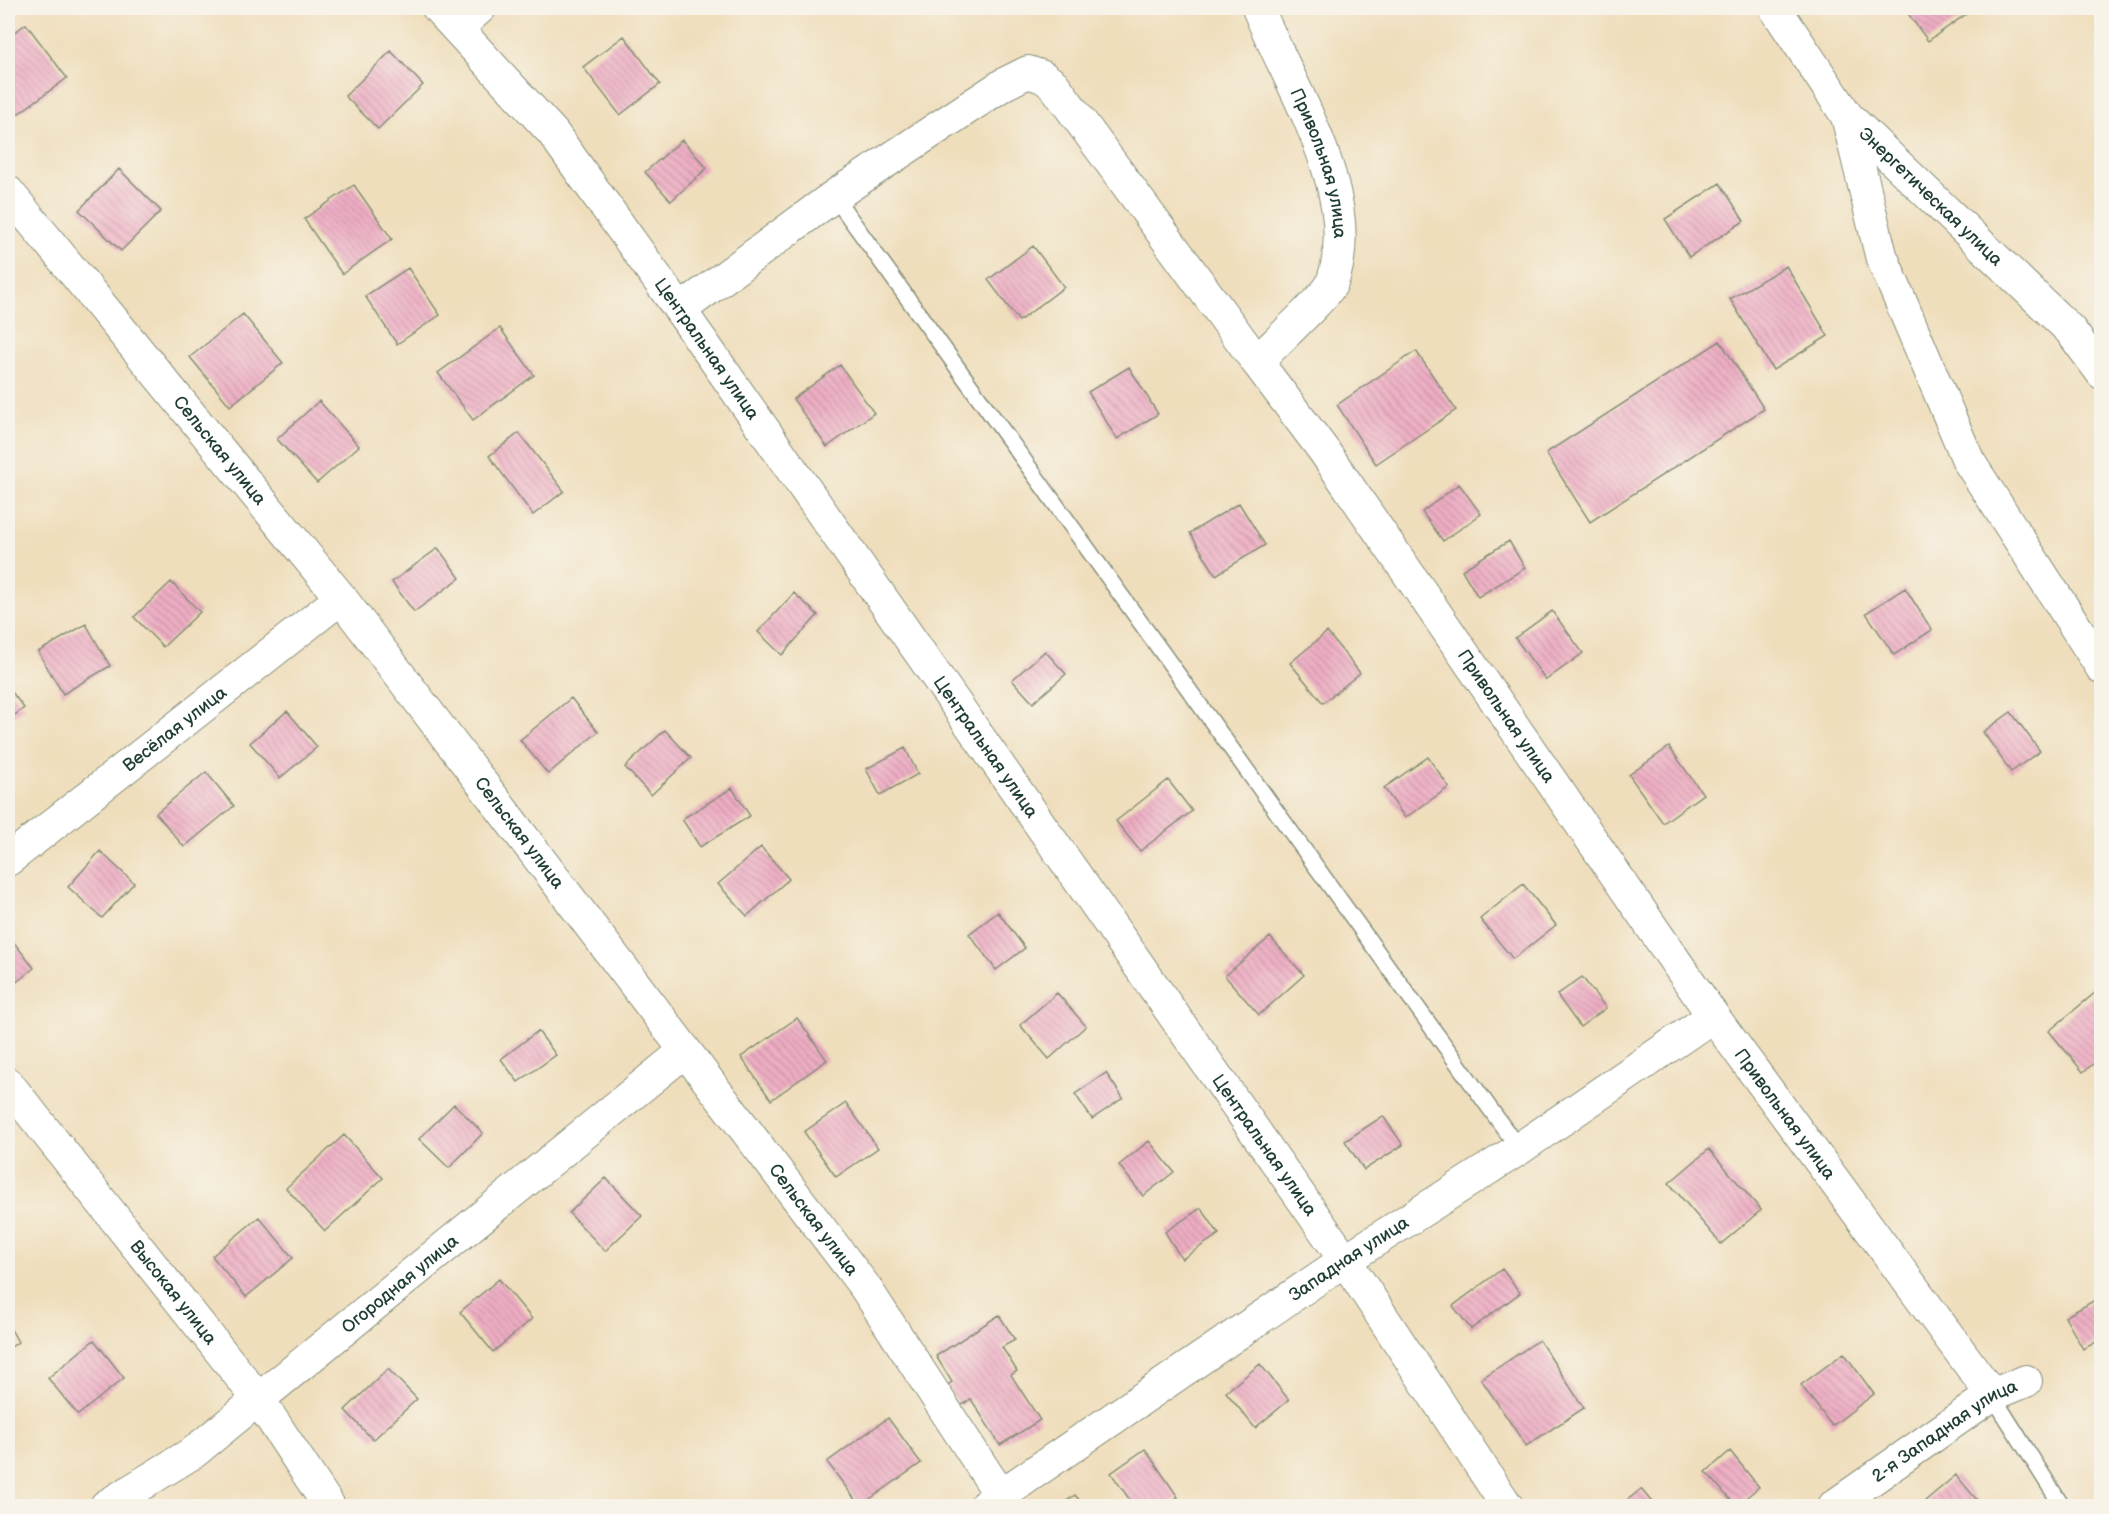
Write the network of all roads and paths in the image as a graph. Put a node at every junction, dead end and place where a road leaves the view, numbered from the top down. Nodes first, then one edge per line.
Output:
1 (480, 8) edge
2 (1258, 8) edge
3 (1775, 8) edge
4 (447, 18) edge
5 (1847, 116) junction
6 (8, 192) edge
7 (834, 196) junction
8 (680, 310) junction
9 (1257, 362) junction
10 (2102, 373) edge
11 (341, 598) junction
12 (2102, 668) edge
13 (8, 860) edge
14 (1713, 1016) junction
15 (685, 1051) junction
16 (8, 1084) edge
17 (1519, 1149) junction
18 (1345, 1260) junction
19 (2026, 1381) dead end
20 (1992, 1395) junction
21 (259, 1400) junction
22 (993, 1501) edge
23 (106, 1506) edge
24 (329, 1506) edge
25 (1507, 1506) edge
26 (1834, 1506) edge
27 (2062, 1506) edge

1 - 4 street
2 - 9 street, Привольная улица
3 - 5 street, Энергетическая улица
4 - 8 street, Центральная улица
5 - 10 street, Энергетическая улица
5 - 12 street
6 - 11 street, Сельская улица
7 - 8 street
7 - 9 street
7 - 17 lane
8 - 18 street, Центральная улица
9 - 14 street, Привольная улица
11 - 13 street, Весёлая улица
11 - 15 street, Сельская улица
14 - 17 street, Западная улица
14 - 20 street, Привольная улица
15 - 21 street, Огородная улица
15 - 22 street, Сельская улица
16 - 21 street, Высокая улица
17 - 18 street, Западная улица
18 - 22 street, Западная улица
18 - 25 street, Центральная улица
19 - 20 street, 2-я Западная улица
20 - 26 street, 2-я Западная улица
20 - 27 lane
21 - 23 street, Огородная улица
21 - 24 street, Высокая улица

